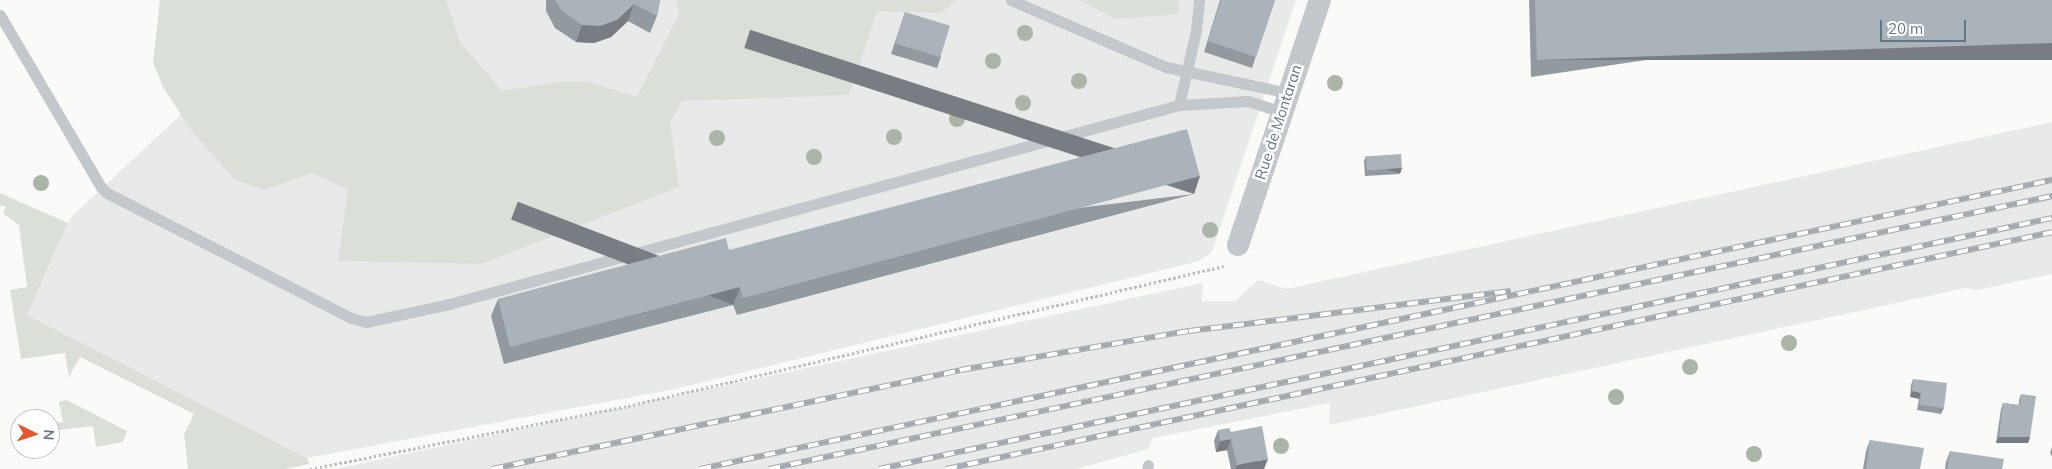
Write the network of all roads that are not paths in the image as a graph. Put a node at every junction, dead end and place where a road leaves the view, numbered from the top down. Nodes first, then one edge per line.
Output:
1 (1010, 0) edge
2 (1199, 0) edge
3 (1320, 0) edge
4 (0, 15) edge
5 (1185, 71) junction
6 (1285, 102) junction
7 (1179, 105) junction
8 (1238, 244) dead end

1 - 5 lane
2 - 5 lane
3 - 6 street, Rue de Montaran
4 - 7 lane
5 - 6 lane
5 - 7 lane
6 - 7 lane
6 - 8 street, Rue de Montaran

